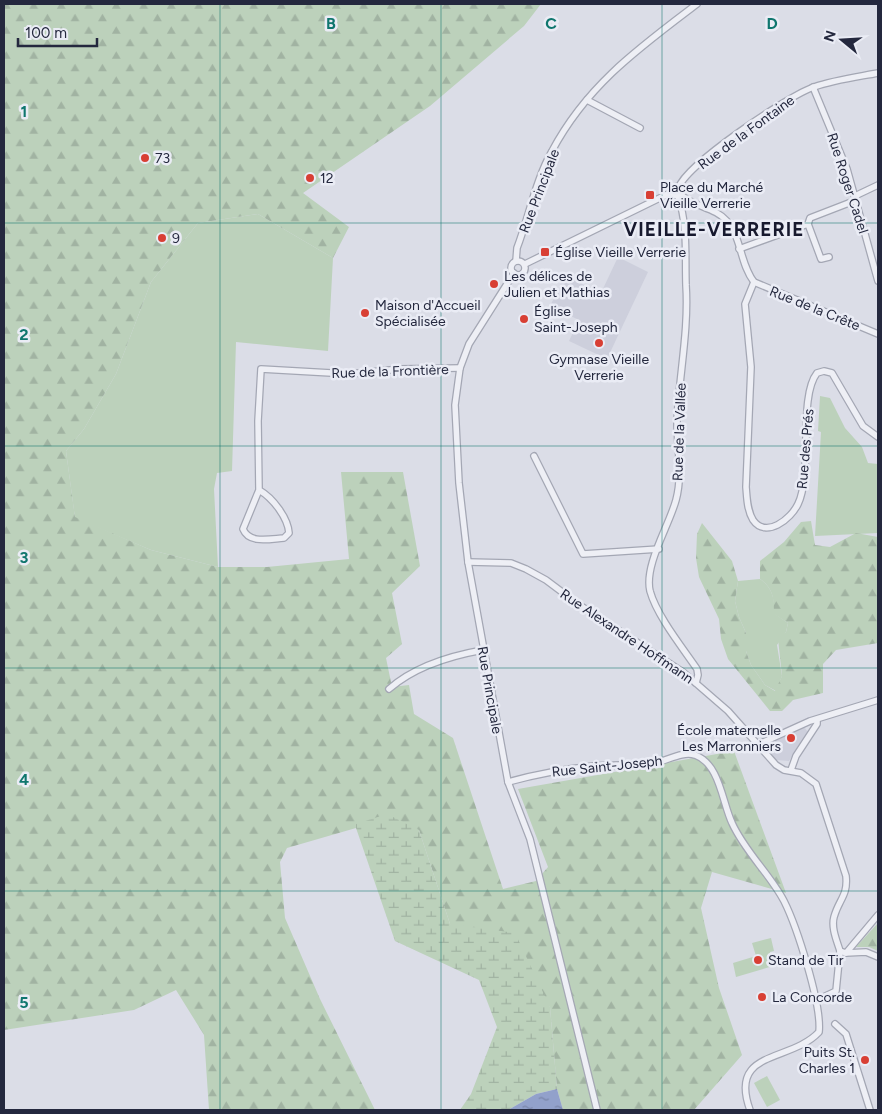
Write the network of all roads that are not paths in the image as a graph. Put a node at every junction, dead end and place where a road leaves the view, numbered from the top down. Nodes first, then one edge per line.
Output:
1 (697, 4) edge
2 (878, 73) edge
3 (813, 87) junction
4 (587, 100) junction
5 (640, 128) dead end
6 (878, 186) edge
7 (679, 192) junction
8 (854, 201) junction
9 (808, 224) junction
10 (739, 249) junction
11 (829, 257) dead end
12 (516, 261) junction
13 (524, 264) junction
14 (514, 273) junction
15 (878, 281) edge
16 (754, 282) junction
17 (878, 334) edge
18 (460, 368) junction
19 (878, 437) edge
20 (534, 456) dead end
21 (260, 490) junction
22 (659, 549) junction
23 (468, 562) junction
24 (483, 650) junction
25 (696, 683) junction
26 (388, 689) dead end
27 (878, 700) edge
28 (817, 720) junction
29 (759, 744) junction
30 (791, 770) junction
31 (508, 782) junction
32 (878, 915) edge
33 (843, 952) junction
34 (878, 957) edge
35 (817, 1000) junction
36 (834, 1024) dead end
37 (597, 1110) edge
38 (750, 1110) edge
39 (870, 1110) edge

1 - 4 street, Rue Principale
2 - 3 street, Rue de la Fontaine
3 - 7 street, Rue de la Fontaine
3 - 8 street, Rue Roger Cadel
4 - 5 street
4 - 12 street, Rue Principale
6 - 8 street
7 - 10 street, Rue de la Crête
7 - 13 street, Rue de la Fontaine
7 - 22 street, Rue de la Vallée
8 - 9 street
8 - 15 street, Rue Roger Cadel
9 - 10 street
9 - 11 street
10 - 16 street, Rue de la Crête
12 - 13 street
12 - 14 street
13 - 14 street
14 - 18 street, Rue Principale
16 - 17 street, Rue de la Crête
16 - 19 street, Rue des Prés
18 - 21 street, Rue de la Frontière
18 - 23 street, Rue Principale
20 - 22 street
21 - 21 street
22 - 25 street, Rue de la Vallée
23 - 24 street, Rue Principale
23 - 25 street, Rue Alexandre Hoffmann
24 - 26 street
24 - 31 street, Rue Principale
25 - 29 street, Rue Alexandre Hoffmann
27 - 28 street
28 - 29 street
28 - 30 street
29 - 30 street, Rue Alexandre Hoffmann
30 - 33 street, Rue Alexandre Hoffmann
31 - 35 street, Rue Saint-Joseph
31 - 37 street, Rue Principale
32 - 33 street
33 - 34 street
33 - 35 street
35 - 38 street, Rue Saint-Joseph
36 - 39 street

